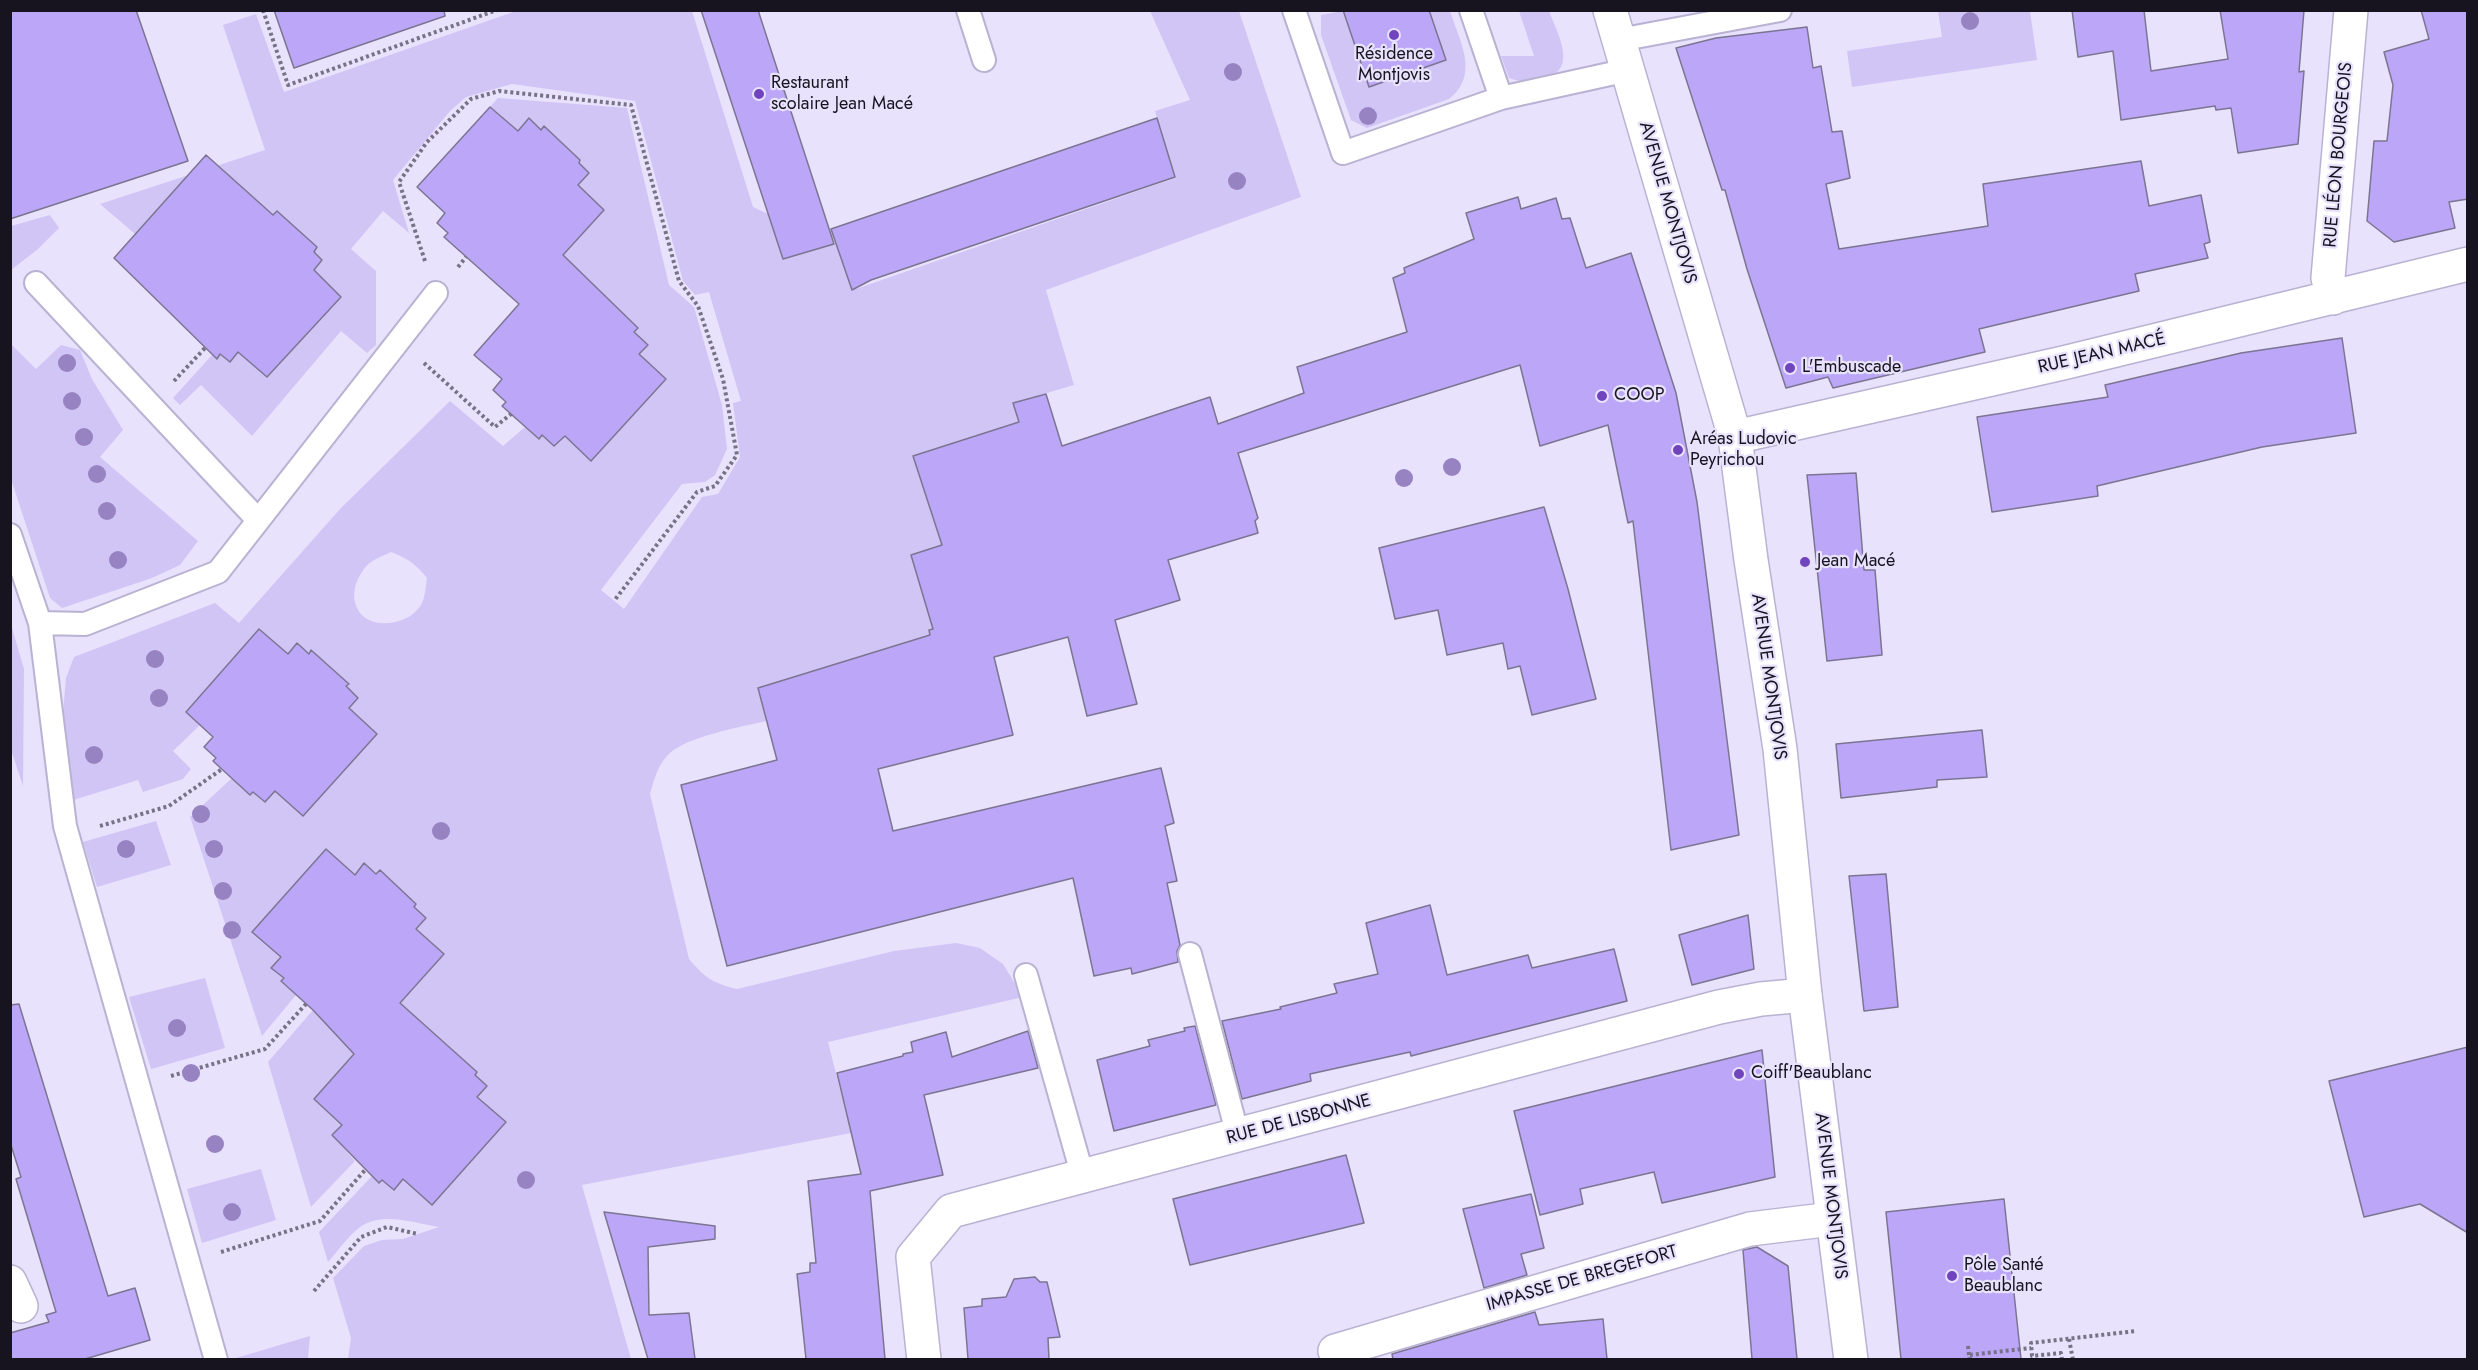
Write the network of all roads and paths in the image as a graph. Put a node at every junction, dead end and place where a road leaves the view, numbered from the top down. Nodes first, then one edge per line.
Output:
1 (263, 10) edge
2 (497, 10) edge
3 (968, 10) edge
4 (1293, 10) edge
5 (1471, 10) edge
6 (1780, 10) edge
7 (2351, 10) edge
8 (1619, 40) edge
9 (984, 60) dead end
10 (1501, 98) junction
11 (2468, 264) edge
12 (36, 282) dead end
13 (436, 293) joint
14 (2333, 298) junction
15 (399, 340) junction
16 (205, 348) dead end
17 (152, 406) junction
18 (511, 414) dead end
19 (1735, 437) junction
20 (258, 520) junction
21 (10, 536) edge
22 (614, 601) dead end
23 (40, 622) junction
24 (222, 769) dead end
25 (67, 835) junction
26 (1190, 954) dead end
27 (1026, 975) dead end
28 (1805, 995) junction
29 (306, 1004) dead end
30 (138, 1085) junction
31 (1238, 1136) junction
32 (365, 1170) dead end
33 (1083, 1177) junction
34 (1832, 1219) junction
35 (418, 1234) dead end
36 (189, 1262) junction
37 (314, 1291) dead end
38 (2136, 1331) dead end
39 (2069, 1339) junction
40 (1968, 1346) dead end
41 (2031, 1348) junction
42 (1335, 1352) dead end
43 (1969, 1357) edge
44 (216, 1359) edge
45 (924, 1359) edge
46 (1851, 1359) edge
47 (2062, 1359) edge
48 (2073, 1359) edge

1 - 2 path
3 - 9 lane
4 - 10 lane
5 - 10 lane
6 - 8 lane
7 - 14 street, RUE LÉON BOURGEOIS
8 - 10 lane
8 - 19 street, AVENUE MONTJOVIS
11 - 14 street, RUE JEAN MACÉ
12 - 17 lane
13 - 15 lane
13 - 22 path
14 - 19 street, RUE JEAN MACÉ
15 - 18 path
15 - 20 lane
16 - 17 path
17 - 20 lane
19 - 28 street, AVENUE MONTJOVIS
20 - 23 lane
21 - 23 lane
23 - 25 lane
24 - 25 path
25 - 30 lane
26 - 31 lane
27 - 33 lane
28 - 31 street, RUE DE LISBONNE
28 - 34 street, AVENUE MONTJOVIS
29 - 30 path
30 - 36 lane
31 - 33 street, RUE DE LISBONNE
32 - 36 path
33 - 45 street, RUE DE LISBONNE
34 - 42 street, IMPASSE DE BREGEFORT
34 - 46 street, AVENUE MONTJOVIS
35 - 37 path
36 - 44 lane
38 - 39 path
39 - 41 path
39 - 48 path
40 - 43 path
41 - 43 path
41 - 47 path

